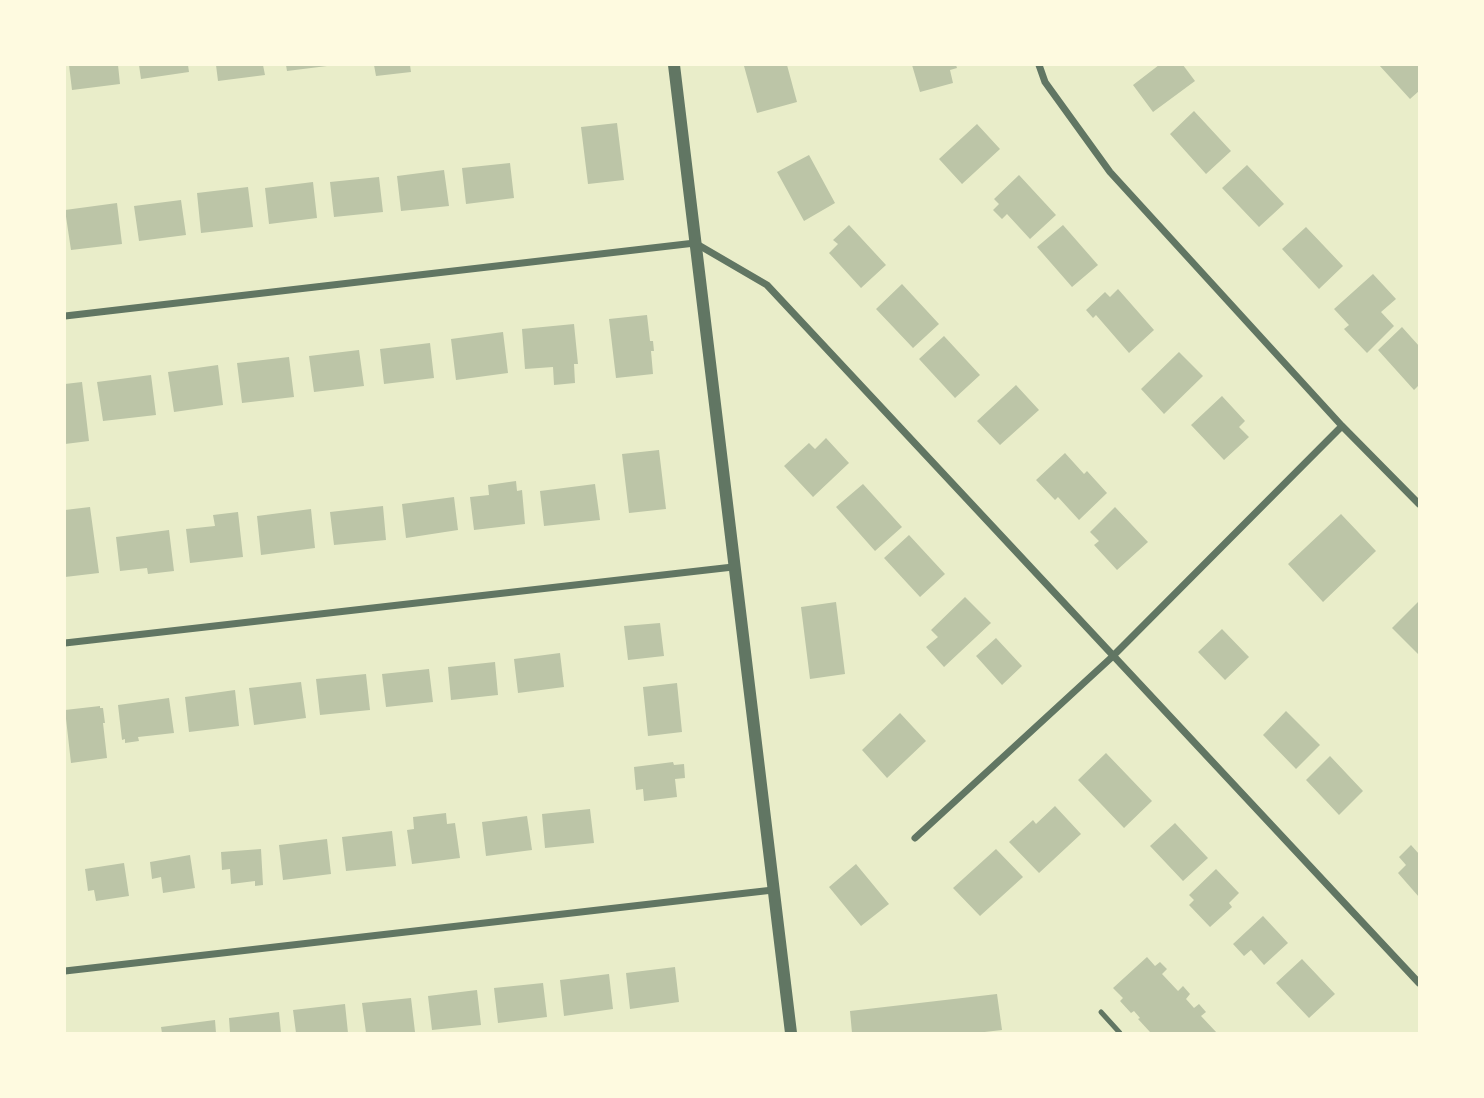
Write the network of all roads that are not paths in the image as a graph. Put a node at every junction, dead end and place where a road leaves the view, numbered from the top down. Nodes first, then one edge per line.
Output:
1 (674, 65) edge
2 (1039, 65) edge
3 (695, 243) junction
4 (65, 316) edge
5 (1342, 426) junction
6 (1419, 504) edge
7 (733, 566) junction
8 (65, 643) edge
9 (1112, 657) junction
10 (915, 838) dead end
11 (773, 890) junction
12 (65, 971) edge
13 (1419, 983) edge
14 (1101, 1012) dead end
15 (791, 1033) edge
16 (1120, 1033) edge

1 - 3 street
2 - 5 street
3 - 4 street
3 - 7 street
3 - 9 street
5 - 6 street
5 - 9 street
7 - 8 street
7 - 11 street
9 - 10 street
9 - 13 street
11 - 12 street
11 - 15 street
14 - 16 lane

